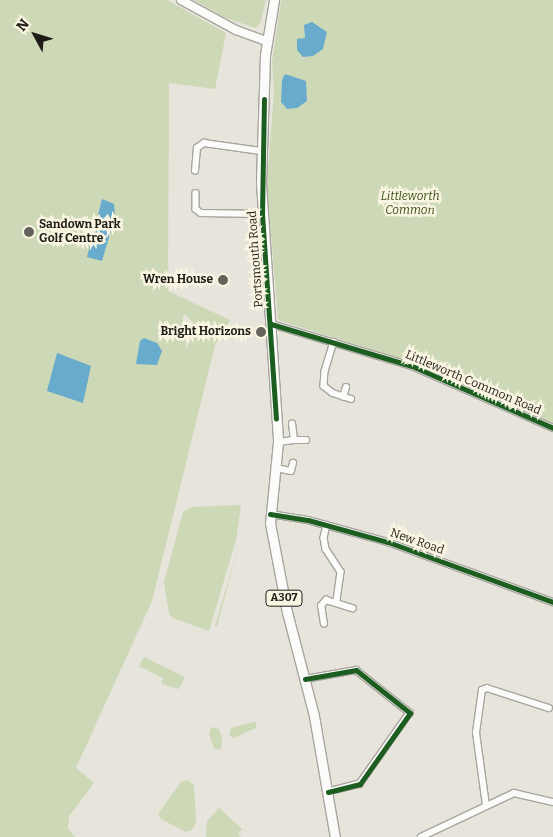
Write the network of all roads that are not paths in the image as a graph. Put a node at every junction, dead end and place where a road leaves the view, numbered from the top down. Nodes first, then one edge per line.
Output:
1 (181, 0) edge
2 (274, 0) edge
3 (266, 41) junction
4 (262, 151) junction
5 (195, 171) dead end
6 (196, 193) dead end
7 (262, 214) junction
8 (271, 324) junction
9 (334, 342) junction
10 (346, 387) dead end
11 (343, 397) junction
12 (351, 400) dead end
13 (292, 424) dead end
14 (553, 428) edge
15 (294, 440) junction
16 (306, 440) dead end
17 (278, 442) junction
18 (293, 463) dead end
19 (276, 468) junction
20 (270, 514) junction
21 (327, 525) junction
22 (341, 579) junction
23 (349, 581) dead end
24 (337, 601) junction
25 (553, 602) edge
26 (353, 608) dead end
27 (324, 624) dead end
28 (305, 679) junction
29 (549, 708) dead end
30 (328, 792) junction
31 (553, 802) edge
32 (486, 806) junction
33 (335, 837) edge
34 (421, 837) edge

1 - 3 main road
2 - 3 main road, Portsmouth Road / A307
3 - 4 main road, Portsmouth Road / A307
4 - 5 street
4 - 7 main road, Portsmouth Road / A307
6 - 7 street
7 - 8 main road, Portsmouth Road / A307
8 - 9 street, Littleworth Common Road
8 - 17 main road, Portsmouth Road / A307
9 - 11 street
9 - 14 street, Littleworth Common Road
10 - 11 street
11 - 12 street
13 - 15 street
15 - 16 street
15 - 17 street
17 - 19 main road, Portsmouth Road / A307
18 - 19 street
19 - 20 main road, Portsmouth Road / A307
20 - 21 street, New Road
20 - 28 main road, Portsmouth Road / A307
21 - 22 street
21 - 25 street, New Road
22 - 23 street
22 - 24 street
24 - 26 street
24 - 27 street
28 - 30 main road, Portsmouth Road / A307
28 - 30 street
29 - 32 street
30 - 33 main road, Portsmouth Road / A307
31 - 32 street
32 - 34 street

